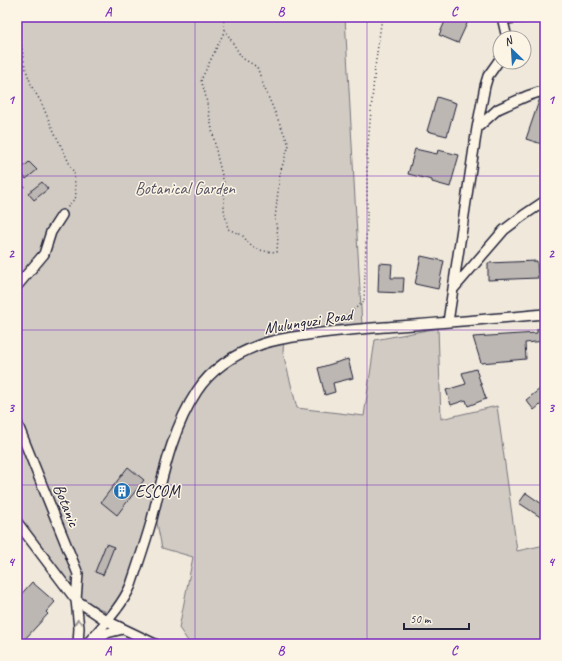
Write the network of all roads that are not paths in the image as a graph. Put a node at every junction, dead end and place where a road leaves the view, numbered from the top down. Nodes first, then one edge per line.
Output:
1 (528, 17) edge
2 (503, 18) edge
3 (505, 30) edge
4 (492, 70) edge
5 (545, 92) edge
6 (477, 128) junction
7 (545, 201) edge
8 (62, 215) road end
9 (17, 286) edge
10 (454, 288) junction
11 (545, 314) edge
12 (448, 322) junction
13 (17, 423) edge
14 (17, 522) edge
15 (76, 600) junction
16 (107, 621) junction
17 (123, 629) junction
18 (78, 644) edge
19 (87, 644) edge
20 (92, 644) edge
21 (155, 644) edge

1 - 2 street
2 - 3 street
4 - 6 street
5 - 6 street
6 - 10 street
7 - 10 street
8 - 9 street
10 - 12 street
11 - 12 street, Mulunguzi Road
12 - 16 street, Mulunguzi Road
13 - 15 street, Botanic
14 - 15 street
15 - 16 street
18 -> 15 street, Botanic
16 - 17 street
16 - 19 street, Mulunguzi Road
17 - 20 street
17 - 21 street

